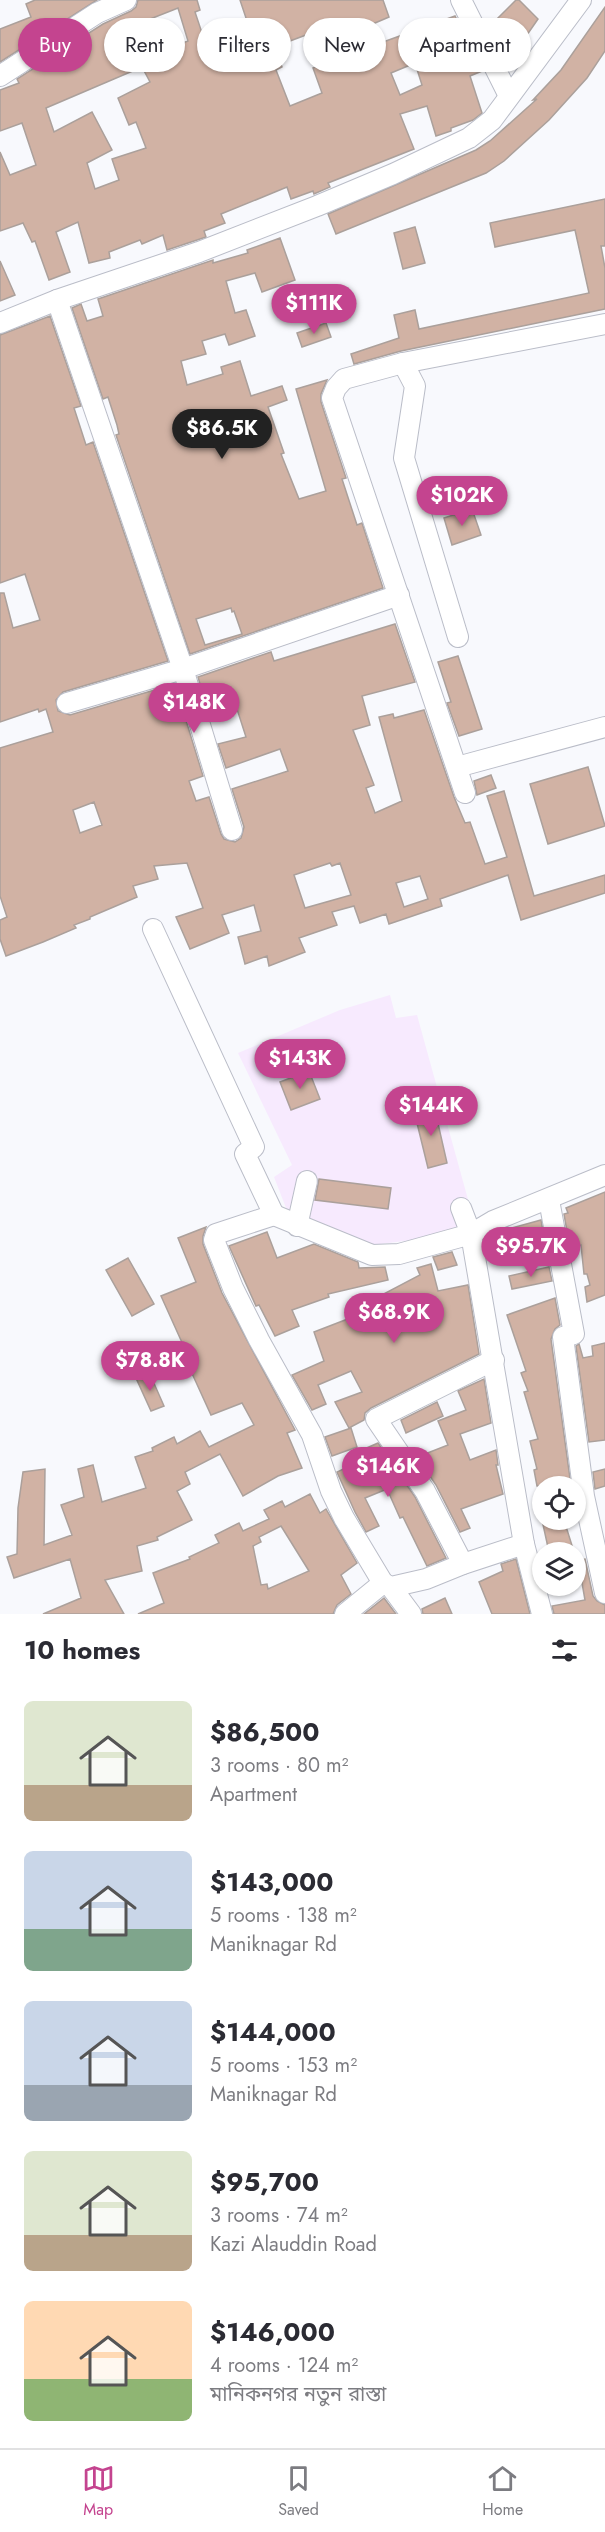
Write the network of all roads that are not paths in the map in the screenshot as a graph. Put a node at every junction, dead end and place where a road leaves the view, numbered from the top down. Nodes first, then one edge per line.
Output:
1 (126, 0) edge
2 (461, 0) edge
3 (580, 0) edge
4 (0, 76) edge
5 (509, 96) junction
6 (57, 300) junction
7 (0, 323) edge
8 (605, 324) edge
9 (403, 363) junction
10 (399, 595) junction
11 (458, 637) dead end
12 (183, 669) junction
13 (67, 703) dead end
14 (605, 727) edge
15 (457, 767) junction
16 (465, 793) dead end
17 (232, 830) dead end
18 (153, 928) dead end
19 (605, 1175) edge
20 (308, 1181) dead end
21 (549, 1200) junction
22 (461, 1208) dead end
23 (274, 1215) junction
24 (297, 1226) junction
25 (471, 1234) junction
26 (494, 1360) junction
27 (525, 1544) junction
28 (463, 1564) junction
29 (387, 1585) junction
30 (605, 1593) edge
31 (345, 1614) edge
32 (411, 1614) edge
33 (542, 1614) edge

1 - 4 street
2 - 5 street
3 - 5 street
5 - 6 street
6 - 7 street
6 - 12 street
8 - 9 street
9 - 10 street
9 - 11 street
10 - 12 street
10 - 15 street
12 - 13 street
12 - 17 street
14 - 15 street
15 - 16 street
18 - 23 street
19 - 21 street
20 - 24 street
21 - 25 street
21 - 30 street
22 - 25 street
23 - 24 street
23 - 29 street
24 - 25 street
25 - 26 street
26 - 27 street
26 - 28 street
27 - 28 street
27 - 33 street
28 - 29 street
29 - 31 street
29 - 32 street

